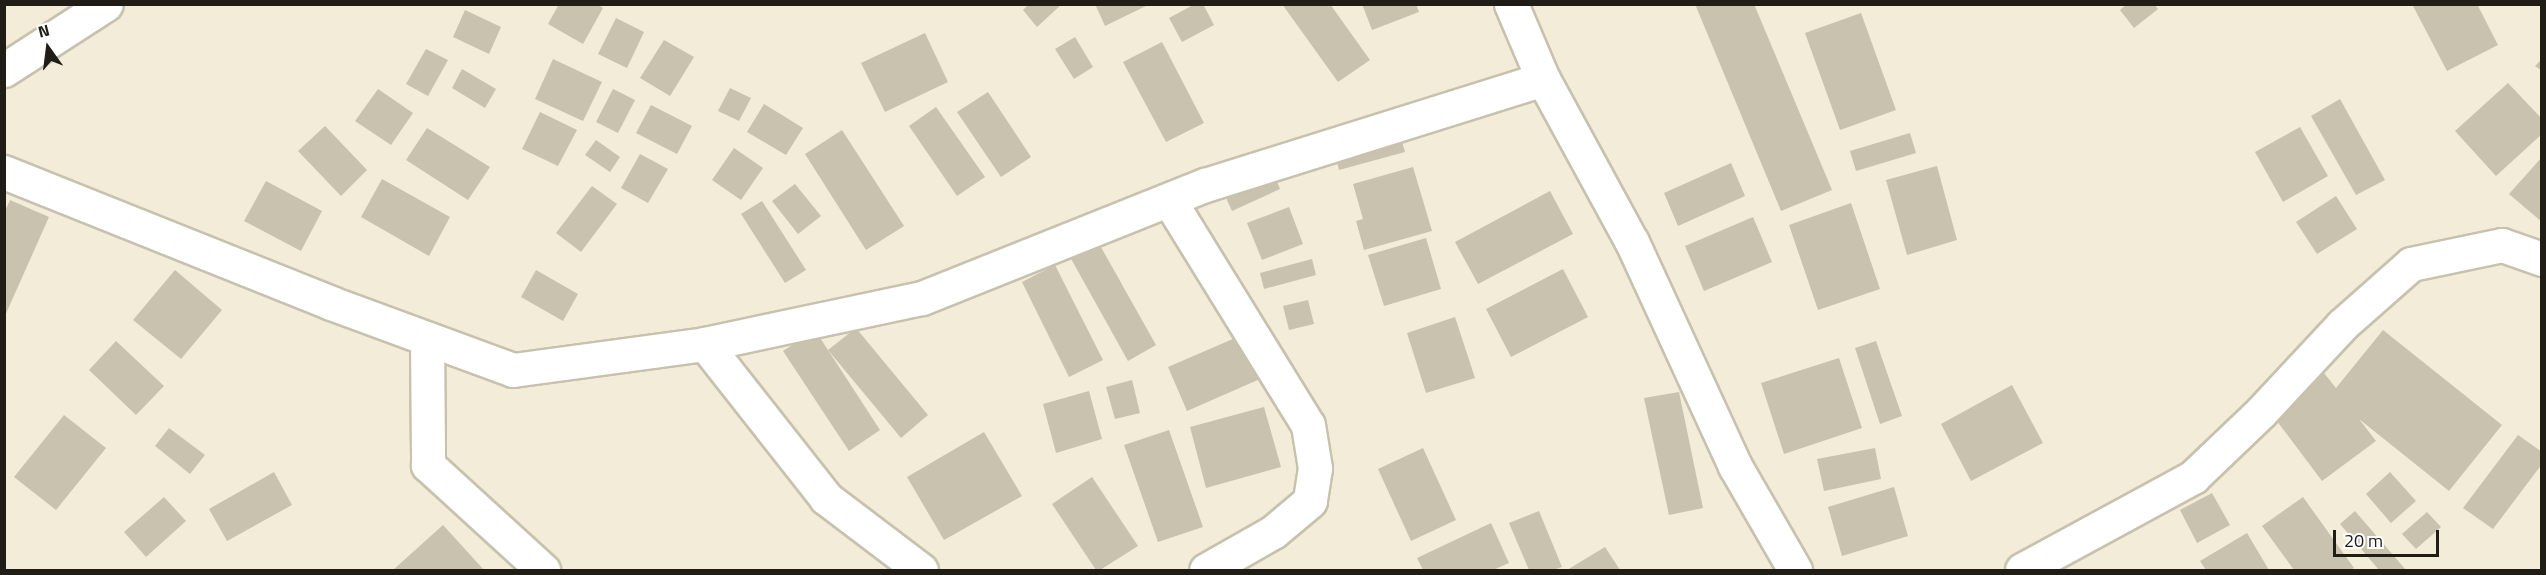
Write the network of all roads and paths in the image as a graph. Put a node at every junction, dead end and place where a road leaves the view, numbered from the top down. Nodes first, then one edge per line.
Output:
1 (106, 4) edge
2 (1511, 4) edge
3 (4, 70) edge
4 (1543, 79) junction
5 (4, 172) edge
6 (1169, 200) junction
7 (2541, 259) edge
8 (428, 339) junction
9 (705, 344) junction
10 (543, 570) edge
11 (921, 570) edge
12 (1206, 570) edge
13 (1795, 570) edge
14 (2022, 570) edge

1 - 3 street
2 - 4 street
4 - 6 street
4 - 13 street
5 - 8 street
6 - 9 street
6 - 12 street
7 - 14 street
8 - 9 street
8 - 10 street
9 - 11 street

